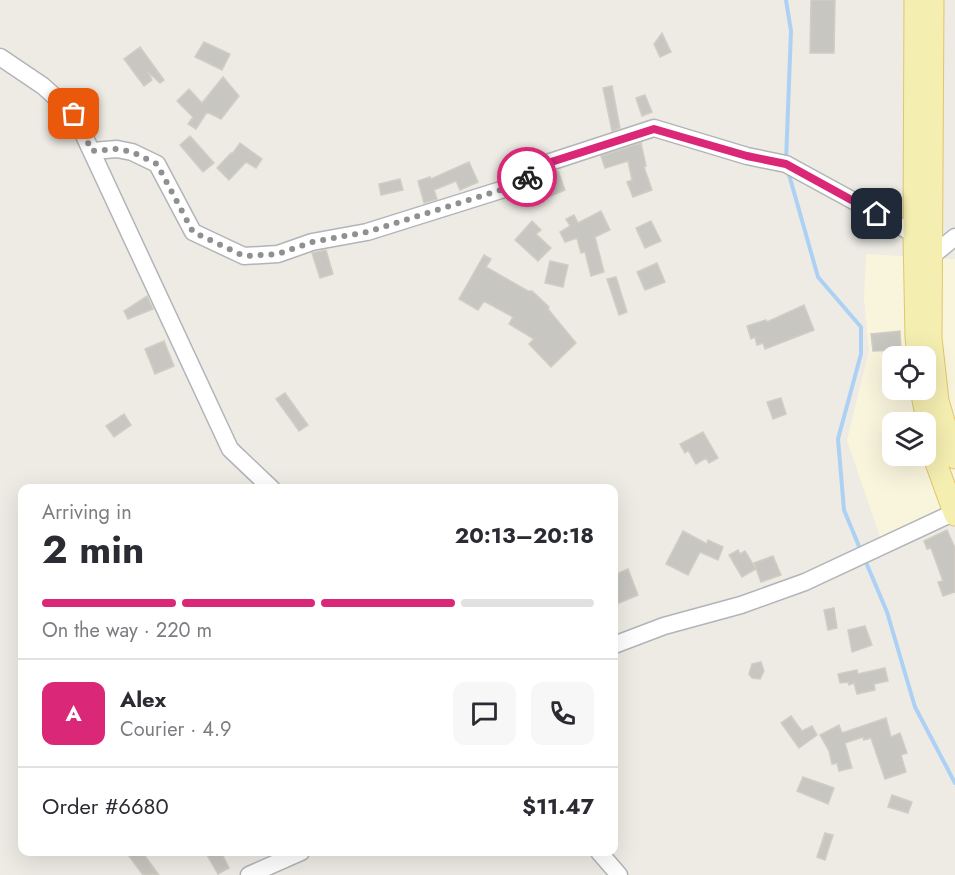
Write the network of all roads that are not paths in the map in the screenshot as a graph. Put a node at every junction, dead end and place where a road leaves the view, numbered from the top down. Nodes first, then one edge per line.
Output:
1 (915, 0) edge
2 (933, 0) edge
3 (0, 57) edge
4 (92, 151) junction
5 (914, 234) junction
6 (955, 237) edge
7 (924, 257) junction
8 (917, 346) edge
9 (923, 400) edge
10 (955, 458) edge
11 (267, 484) edge
12 (955, 513) edge
13 (618, 643) edge
14 (292, 856) edge
15 (602, 856) edge
16 (249, 875) edge
17 (619, 875) edge

1 - 5 main road
2 - 7 main road
3 - 4 street
4 - 5 street
4 - 11 street
5 - 7 main road
6 - 7 street
7 - 8 main road
7 - 10 main road
9 - 12 main road
12 - 13 street
14 - 16 street
15 - 17 street

